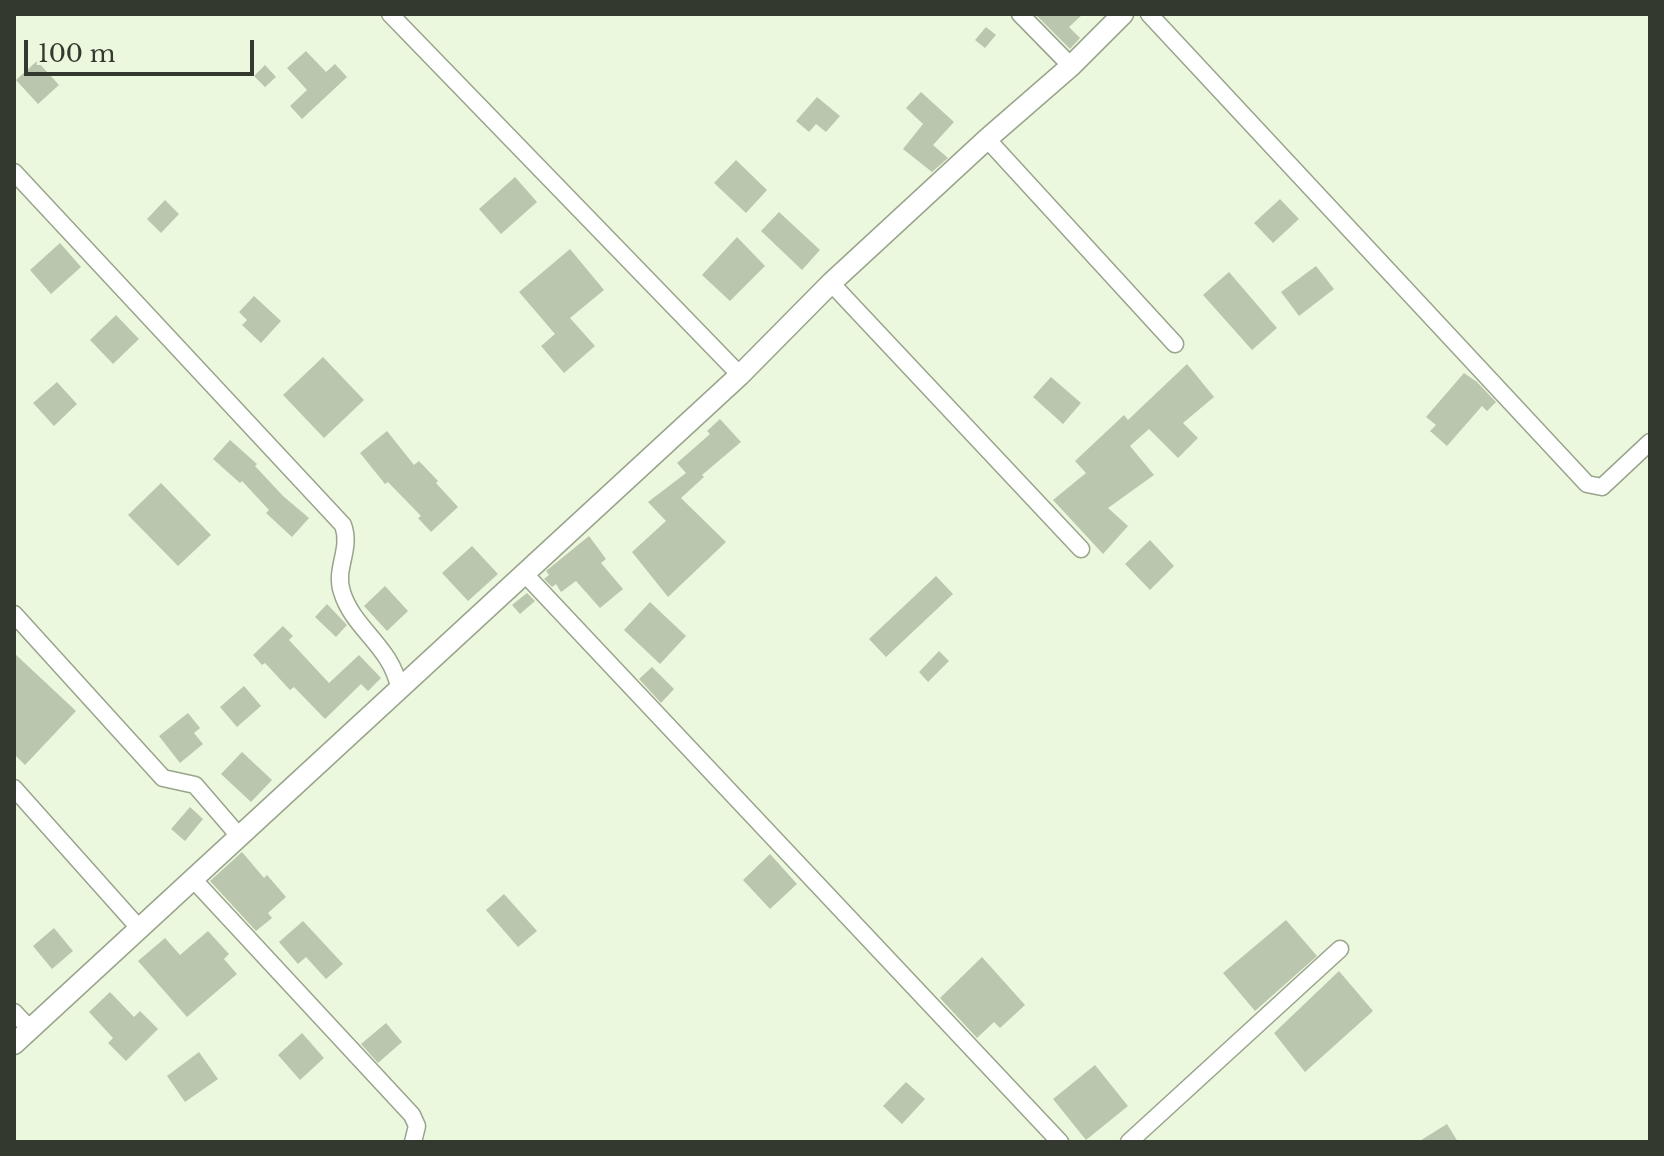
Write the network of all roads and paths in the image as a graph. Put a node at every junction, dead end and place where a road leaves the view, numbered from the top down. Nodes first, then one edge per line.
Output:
1 (390, 14) edge
2 (1020, 14) edge
3 (1123, 14) edge
4 (1149, 14) edge
5 (1071, 66) junction
6 (987, 139) junction
7 (14, 172) edge
8 (831, 283) junction
9 (1175, 344) dead end
10 (740, 375) junction
11 (1650, 442) edge
12 (1081, 549) dead end
13 (524, 573) junction
14 (14, 614) edge
15 (399, 688) junction
16 (14, 788) edge
17 (239, 836) junction
18 (192, 878) junction
19 (139, 928) junction
20 (1340, 949) dead end
21 (14, 1012) edge
22 (30, 1029) junction
23 (14, 1044) edge
24 (413, 1142) edge
25 (1060, 1142) edge
26 (1129, 1142) edge

1 - 10 street
2 - 5 street
3 - 5 street
4 - 11 street
5 - 6 street
6 - 8 street
6 - 9 street
7 - 15 street
8 - 10 street
8 - 12 street
10 - 13 street
13 - 15 street
13 - 25 street
14 - 17 street
15 - 17 street
16 - 19 street
17 - 18 street
18 - 19 street
18 - 24 street
19 - 22 street
20 - 26 street
21 - 22 street
22 - 23 street

